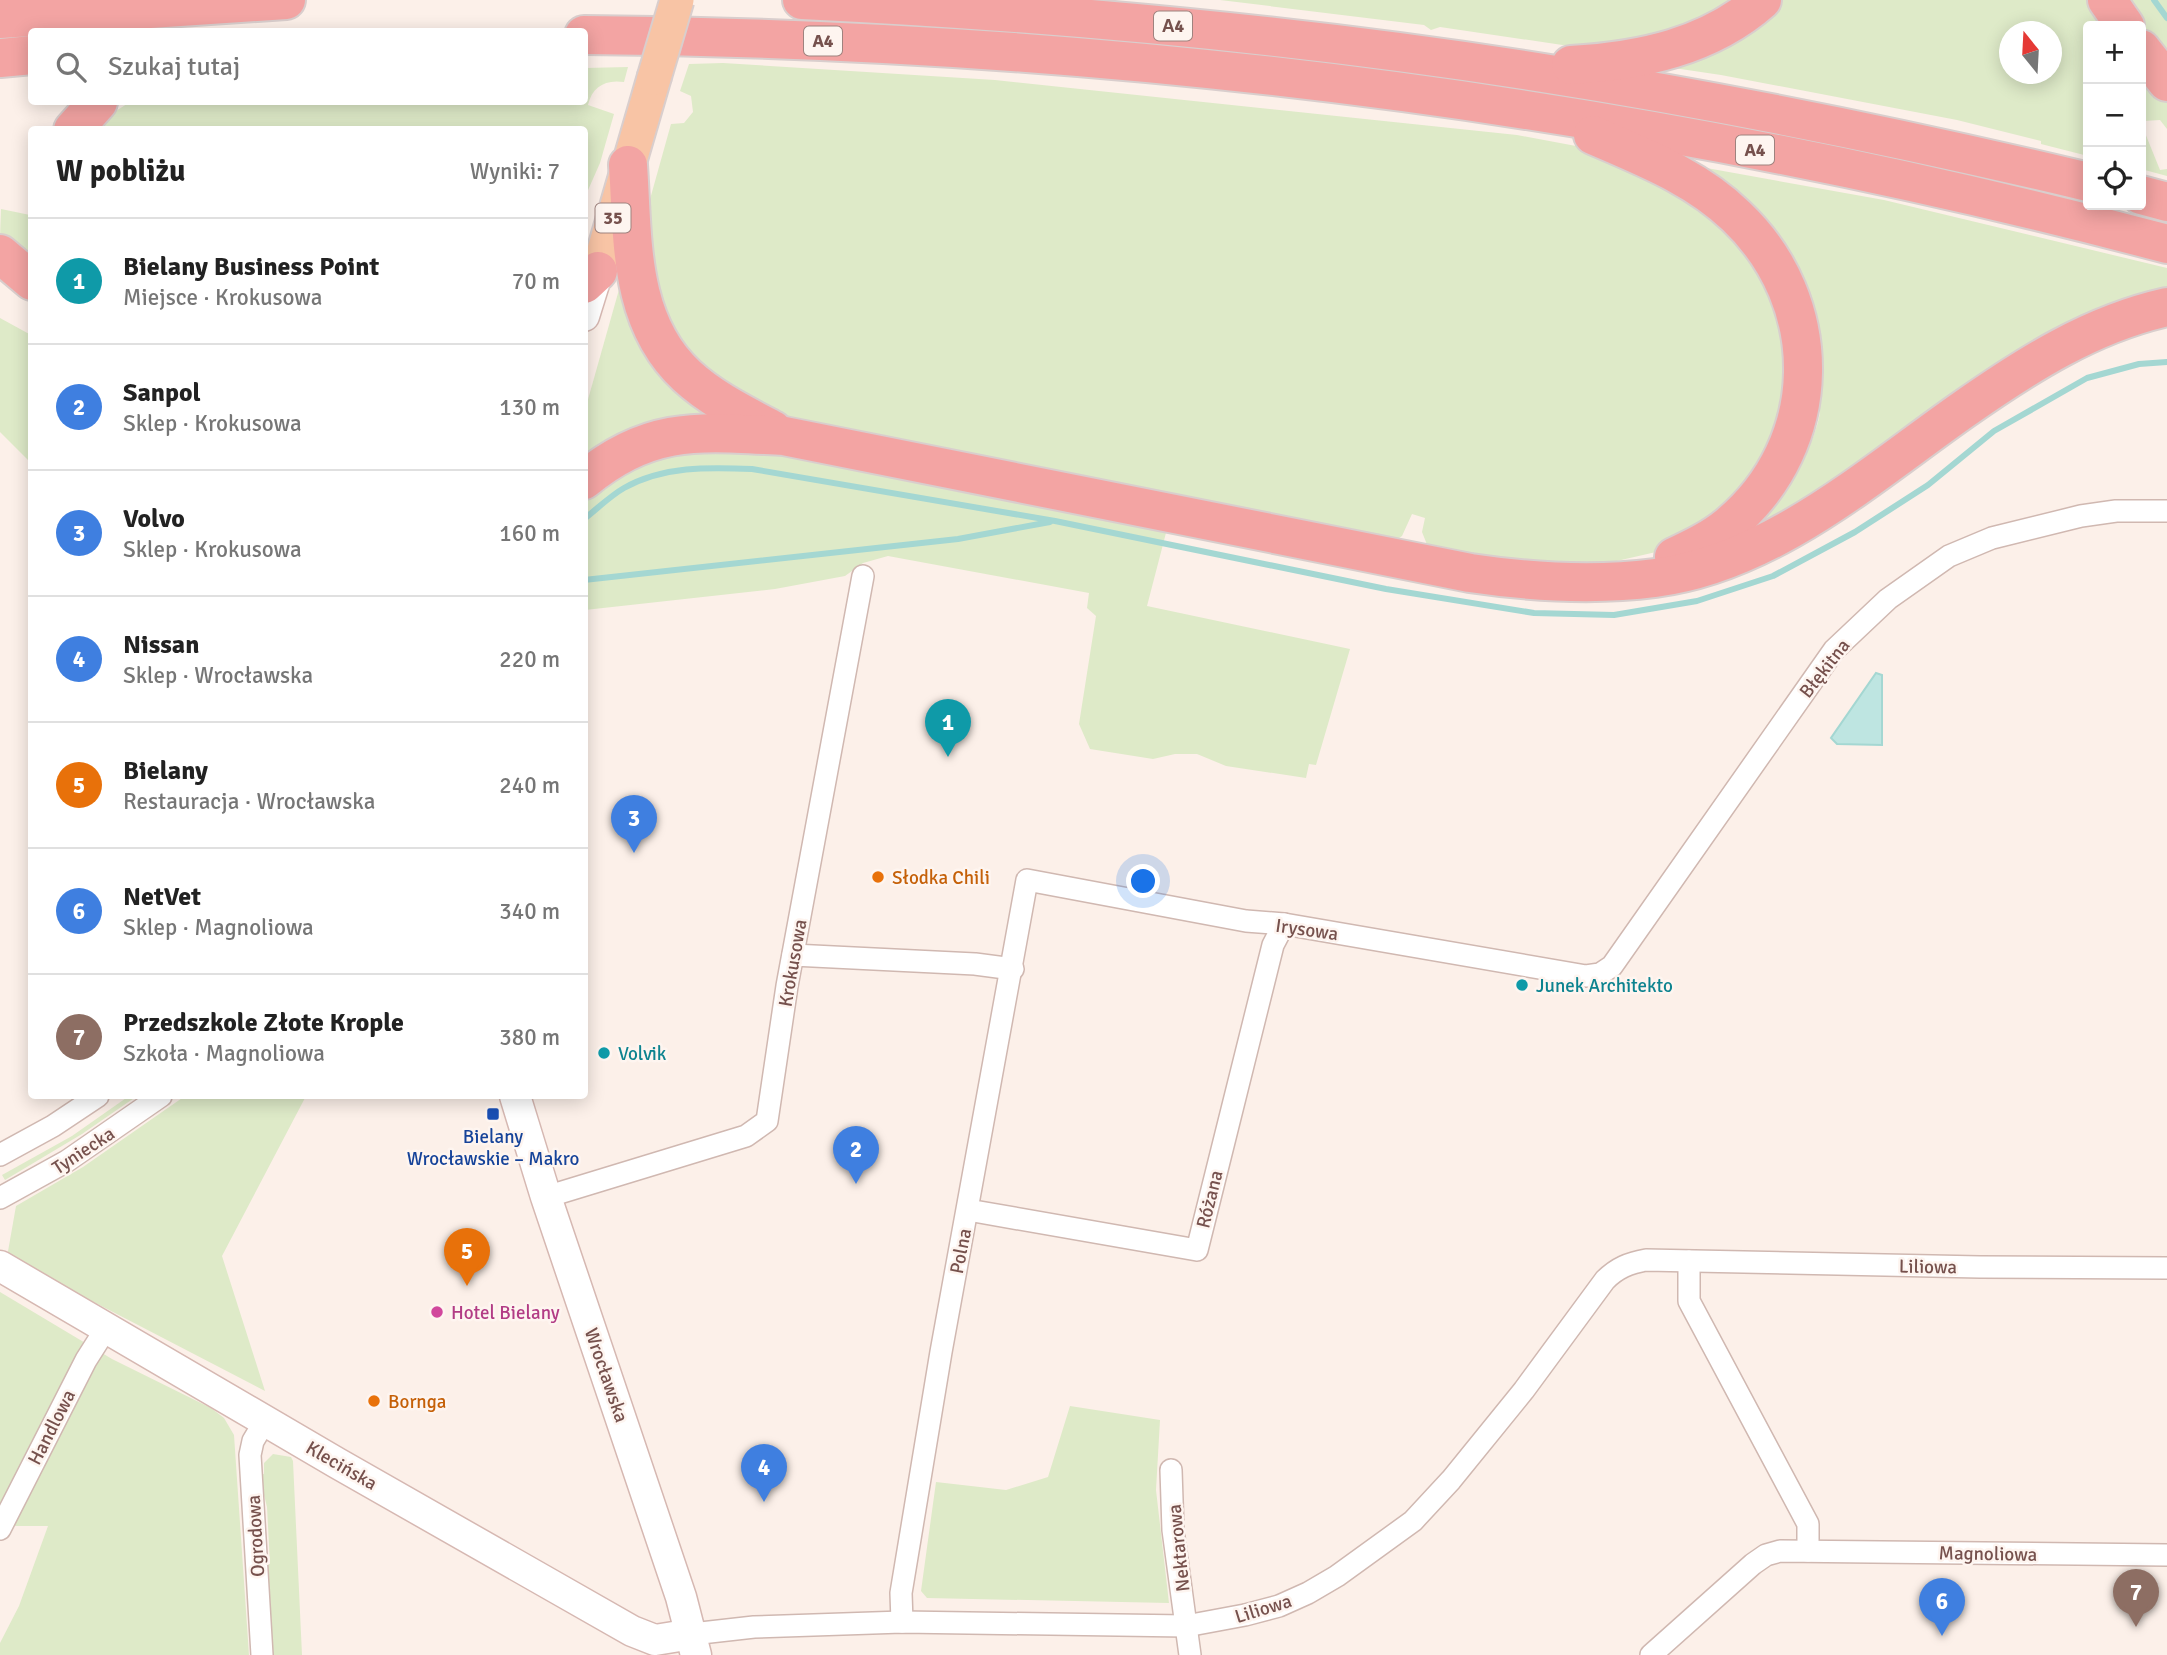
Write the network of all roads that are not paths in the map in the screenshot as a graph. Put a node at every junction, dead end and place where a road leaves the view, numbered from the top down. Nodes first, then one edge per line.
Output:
1 (286, 0) edge
2 (677, 0) edge
3 (802, 0) edge
4 (1762, 0) edge
5 (2107, 0) edge
6 (240, 1) edge
7 (0, 19) edge
8 (2122, 21) edge
9 (588, 35) edge
10 (28, 55) edge
11 (2146, 55) edge
12 (0, 58) edge
13 (1513, 68) junction
14 (2167, 82) edge
15 (96, 105) edge
16 (1525, 111) junction
17 (77, 126) edge
18 (628, 165) junction
19 (2083, 181) edge
20 (2146, 196) edge
21 (2167, 202) edge
22 (2167, 244) edge
23 (0, 254) edge
24 (28, 278) edge
25 (591, 278) edge
26 (2167, 307) edge
27 (784, 436) junction
28 (588, 477) edge
29 (2167, 510) edge
30 (863, 576) dead end
31 (1605, 581) junction
32 (1027, 880) joint
33 (1284, 924) junction
34 (793, 955) junction
35 (1013, 968) junction
36 (1587, 976) joint
37 (94, 1099) edge
38 (158, 1099) edge
39 (516, 1099) edge
40 (0, 1156) edge
41 (546, 1197) junction
42 (0, 1198) edge
43 (968, 1210) junction
44 (1689, 1261) junction
45 (0, 1266) edge
46 (2167, 1268) edge
47 (107, 1327) junction
48 (265, 1421) junction
49 (1171, 1470) dead end
50 (0, 1529) edge
51 (1808, 1551) junction
52 (2167, 1555) edge
53 (902, 1622) junction
54 (1186, 1626) junction
55 (694, 1645) edge
56 (262, 1655) edge
57 (1190, 1655) edge
58 (1651, 1655) edge

1 - 6 highway
2 - 18 main road, bridge
3 - 13 highway, А4
4 - 13 highway
5 - 8 highway
6 - 7 highway
9 - 16 highway, A4
10 - 12 highway
11 - 14 highway
13 - 19 highway, A4
15 - 17 highway
16 - 22 highway, A4
16 - 31 highway
18 - 25 main road, 35
18 - 27 highway
20 - 21 highway
23 - 24 highway
26 - 31 highway
27 - 28 highway
27 - 31 highway
29 - 36 street, Błękitna
30 - 34 street, Krokusowa
32 - 33 street, Irysowa
32 - 35 street, Polna
33 - 36 street, Irysowa
33 - 43 street, Różana
34 - 35 street
34 - 41 street, Krokusowa
35 - 43 street, Polna
37 - 40 street, Tyniecka
38 - 42 street, Tyniecka
39 - 41 street, Wrocławska
41 - 55 street, Wrocławska
43 - 53 street, Polna
44 - 46 street, Liliowa
44 - 51 street
44 - 54 street, Liliowa
45 - 47 street, Klecińska
47 - 48 street, Klecińska
47 - 50 street, Handlowa
48 - 55 street, Klecińska
48 - 56 street, Ogrodowa
49 - 54 street, Nektarowa
51 - 52 street, Magnoliowa
51 - 58 street, Magnoliowa
53 - 54 street, Liliowa
53 - 55 street, Liliowa
54 - 57 street, Nektarowa

